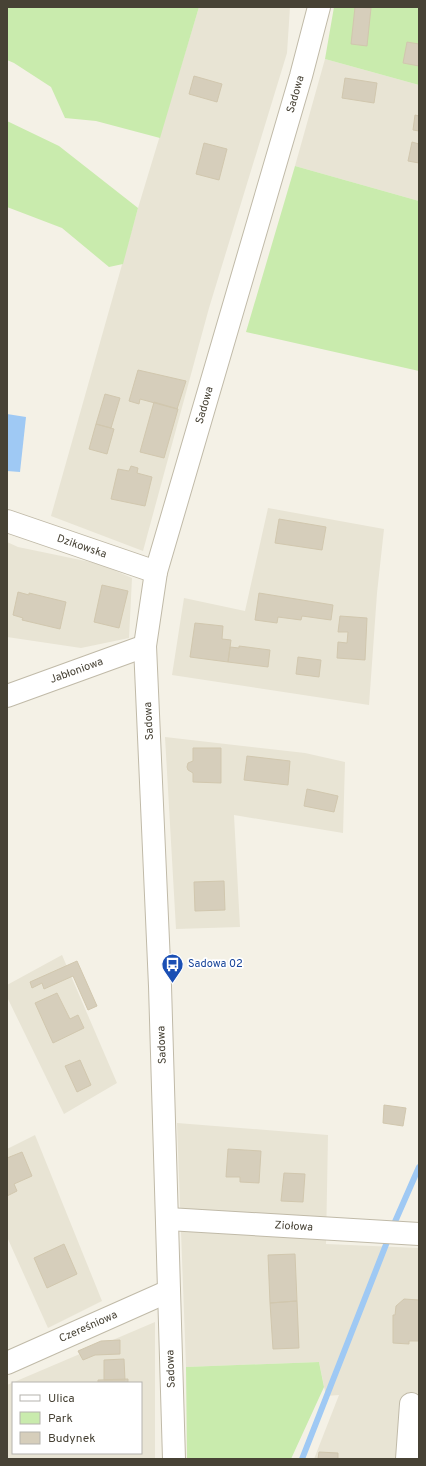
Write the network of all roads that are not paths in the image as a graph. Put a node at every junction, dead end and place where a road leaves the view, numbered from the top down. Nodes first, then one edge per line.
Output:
1 (319, 7) edge
2 (7, 521) edge
3 (156, 572) junction
4 (145, 646) junction
5 (7, 696) edge
6 (168, 1219) junction
7 (419, 1234) edge
8 (169, 1291) junction
9 (7, 1363) edge
10 (411, 1404) dead end
11 (174, 1459) edge
12 (407, 1459) edge

1 - 3 street, Sadowa
2 - 3 street, Dzikowska
3 - 4 street, Sadowa
4 - 5 street, Jabłoniowa
4 - 6 street, Sadowa
6 - 7 street, Ziołowa
6 - 8 street, Sadowa
8 - 9 street, Czereśniowa
8 - 11 street, Sadowa
10 - 12 street

